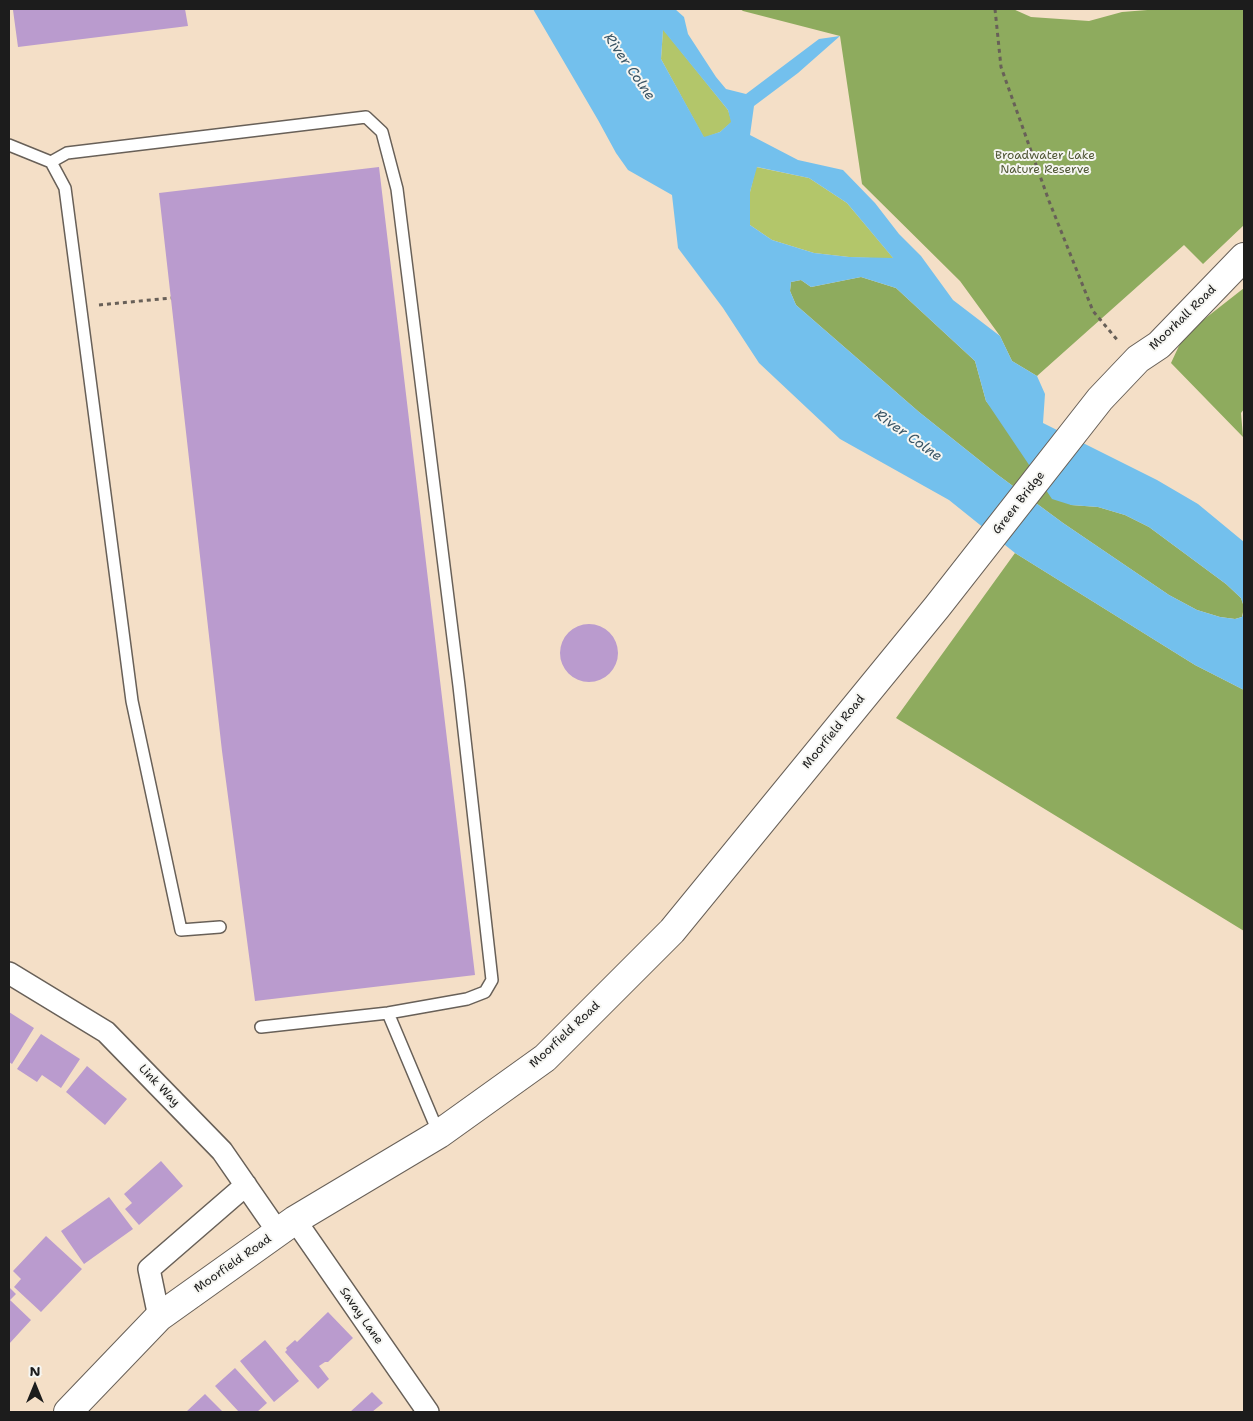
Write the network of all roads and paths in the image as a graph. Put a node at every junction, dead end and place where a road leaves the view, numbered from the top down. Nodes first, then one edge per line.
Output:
1 (996, 9) edge
2 (9, 145) edge
3 (51, 162) junction
4 (1244, 257) edge
5 (80, 298) junction
6 (171, 298) dead end
7 (1138, 359) junction
8 (1100, 399) joint
9 (937, 607) joint
10 (220, 927) dead end
11 (9, 973) edge
12 (388, 1013) junction
13 (261, 1027) dead end
14 (439, 1134) junction
15 (246, 1185) junction
16 (287, 1226) junction
17 (159, 1317) junction
18 (68, 1412) edge
19 (428, 1412) edge

1 - 7 path
2 - 3 lane
3 - 5 lane
3 - 12 lane
4 - 7 street, Moorhall Road
5 - 6 path
5 - 10 lane
7 - 8 street, Moorhall Road
8 - 9 street, Green Bridge
9 - 14 street, Moorfield Road
11 - 15 street, Link Way
12 - 13 lane
12 - 14 lane
14 - 16 street, Moorfield Road
15 - 16 street, Link Way
15 - 17 street
16 - 17 street, Moorfield Road
16 - 19 street, Savay Lane
17 - 18 street, Moorfield Road

